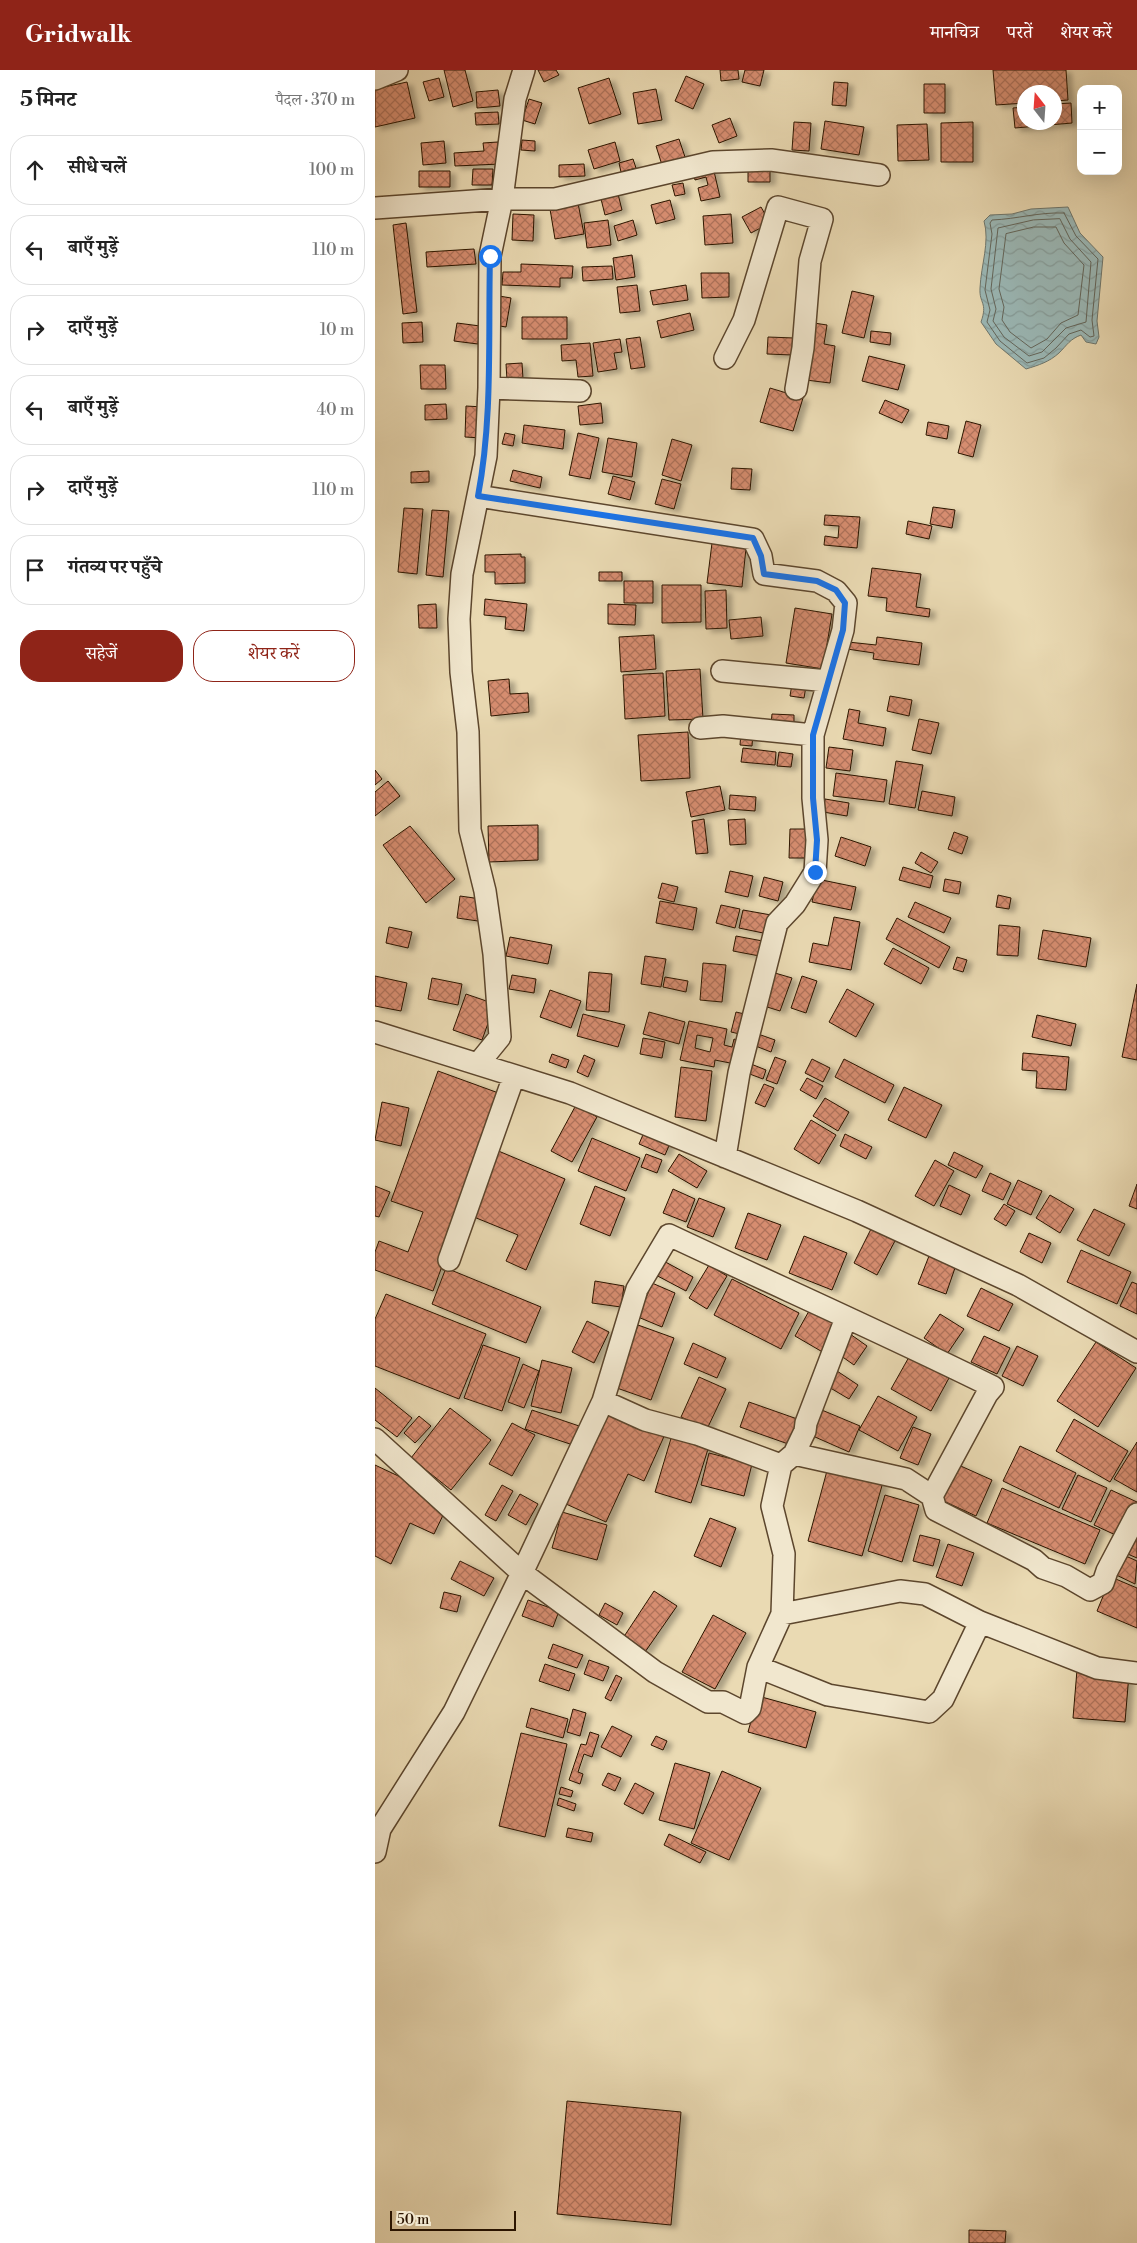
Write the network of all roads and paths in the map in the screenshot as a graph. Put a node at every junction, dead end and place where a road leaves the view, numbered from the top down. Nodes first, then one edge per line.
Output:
1 (397, 70) edge
2 (524, 70) edge
3 (375, 78) edge
4 (879, 176) dead end
5 (502, 199) junction
6 (375, 208) edge
7 (725, 358) dead end
8 (489, 388) junction
9 (797, 389) dead end
10 (580, 391) dead end
11 (478, 496) junction
12 (722, 671) dead end
13 (828, 682) junction
14 (700, 728) dead end
15 (813, 735) junction
16 (375, 1032) edge
17 (478, 1064) junction
18 (514, 1076) junction
19 (725, 1157) junction
20 (449, 1260) dead end
21 (846, 1318) junction
22 (1137, 1352) edge
23 (603, 1401) junction
24 (375, 1439) edge
25 (788, 1459) junction
26 (932, 1496) junction
27 (1137, 1514) edge
28 (522, 1572) junction
29 (782, 1614) junction
30 (980, 1622) junction
31 (758, 1668) junction
32 (1137, 1672) edge
33 (375, 1852) edge

1 - 3 street
2 - 5 street
4 - 5 street
5 - 6 street
5 - 8 street
7 - 9 street
8 - 10 street
8 - 11 street
11 - 13 street
11 - 17 street
12 - 13 street
13 - 15 street
14 - 15 street
15 - 19 street
16 - 17 street
17 - 18 street
18 - 19 street
18 - 20 street
19 - 22 street
21 - 23 street
21 - 25 street
21 - 26 street
23 - 25 street
23 - 28 street
24 - 28 street
25 - 26 street
25 - 29 street
26 - 27 street
28 - 31 street
28 - 33 street
29 - 30 street
29 - 31 street
30 - 31 street
30 - 32 street

